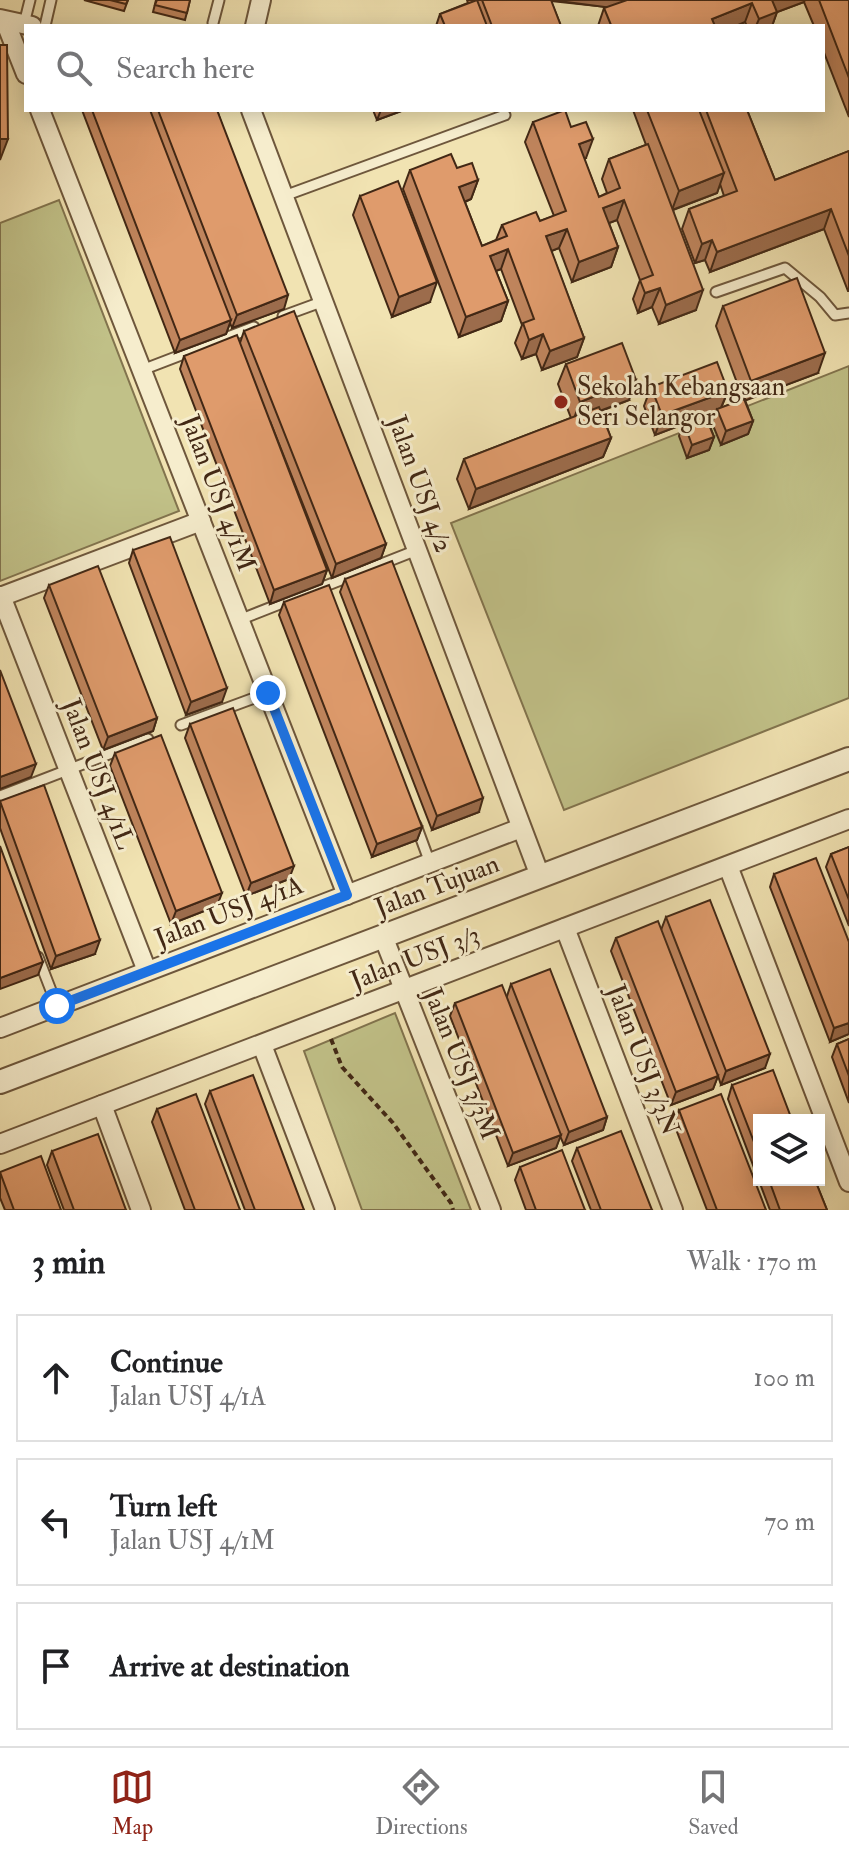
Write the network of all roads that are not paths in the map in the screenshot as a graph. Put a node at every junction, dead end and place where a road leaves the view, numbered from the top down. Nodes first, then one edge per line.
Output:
1 (30, 0) edge
2 (51, 0) edge
3 (219, 0) edge
4 (261, 0) edge
5 (15, 22) edge
6 (213, 23) dead end
7 (45, 24) edge
8 (255, 24) edge
9 (24, 65) edge
10 (41, 112) edge
11 (252, 112) edge
12 (505, 115) dead end
13 (284, 196) junction
14 (716, 292) dead end
15 (324, 301) junction
16 (849, 313) edge
17 (225, 322) edge
18 (230, 336) junction
19 (236, 351) edge
20 (142, 370) junction
21 (201, 521) junction
22 (417, 550) junction
23 (320, 571) edge
24 (326, 586) junction
25 (1, 596) edge
26 (331, 600) edge
27 (239, 620) junction
28 (268, 693) junction
29 (181, 725) dead end
30 (148, 739) edge
31 (849, 759) edge
32 (68, 769) junction
33 (0, 796) edge
34 (414, 819) edge
35 (849, 819) edge
36 (521, 828) junction
37 (430, 863) junction
38 (728, 866) junction
39 (540, 876) junction
40 (347, 895) junction
41 (565, 928) junction
42 (383, 936) junction
43 (34, 947) edge
44 (147, 971) junction
45 (405, 990) junction
46 (57, 1006) junction
47 (0, 1028) edge
48 (262, 1045) junction
49 (0, 1082) edge
50 (102, 1105) junction
51 (0, 1144) edge
52 (849, 1182) edge
53 (141, 1210) edge
54 (325, 1210) edge
55 (491, 1210) edge
56 (673, 1210) edge

1 - 5 lane
2 - 7 lane
3 - 6 lane
4 - 8 street
5 - 9 street
10 - 20 street, Jalan USJ 4/1M
11 - 13 street, Jalan USJ 4/2
12 - 13 lane
13 - 15 street, Jalan USJ 4/2
14 - 16 lane
15 - 18 lane
15 - 22 street, Jalan USJ 4/2
17 - 18 lane
18 - 19 lane
18 - 20 lane
20 - 21 street, Jalan USJ 4/1M
21 - 25 street
21 - 27 street, Jalan USJ 4/1M
22 - 24 lane
22 - 36 street, Jalan USJ 4/2
23 - 24 lane
24 - 26 lane
24 - 27 lane
25 - 32 street, Jalan USJ 4/1L
27 - 28 street, Jalan USJ 4/1M
28 - 29 lane
28 - 40 street, Jalan USJ 4/1M
30 - 32 lane
31 - 39 street, Jalan Tujuan
32 - 33 lane
32 - 44 street, Jalan USJ 4/1L
34 - 37 lane
35 - 38 street, Jalan USJ 3/3
36 - 37 street, Jalan USJ 4/1A
36 - 39 street, Jalan USJ 4/2
37 - 40 street, Jalan USJ 4/1A
38 - 41 street, Jalan USJ 3/3
38 - 52 street
39 - 42 street, Jalan Tujuan
40 - 44 street, Jalan USJ 4/1A
41 - 45 street, Jalan USJ 3/3
41 - 56 street, Jalan USJ 3/3N
42 - 45 street, Jalan USJ 3/3M
42 - 49 street, Jalan Tujuan
43 - 46 lane
44 - 46 street, Jalan USJ 4/1A
45 - 48 street, Jalan USJ 3/3
45 - 55 street, Jalan USJ 3/3M
46 - 47 street, Jalan USJ 4/1A
48 - 50 street, Jalan USJ 3/3
48 - 54 street
50 - 51 street, Jalan USJ 3/3
50 - 53 street

